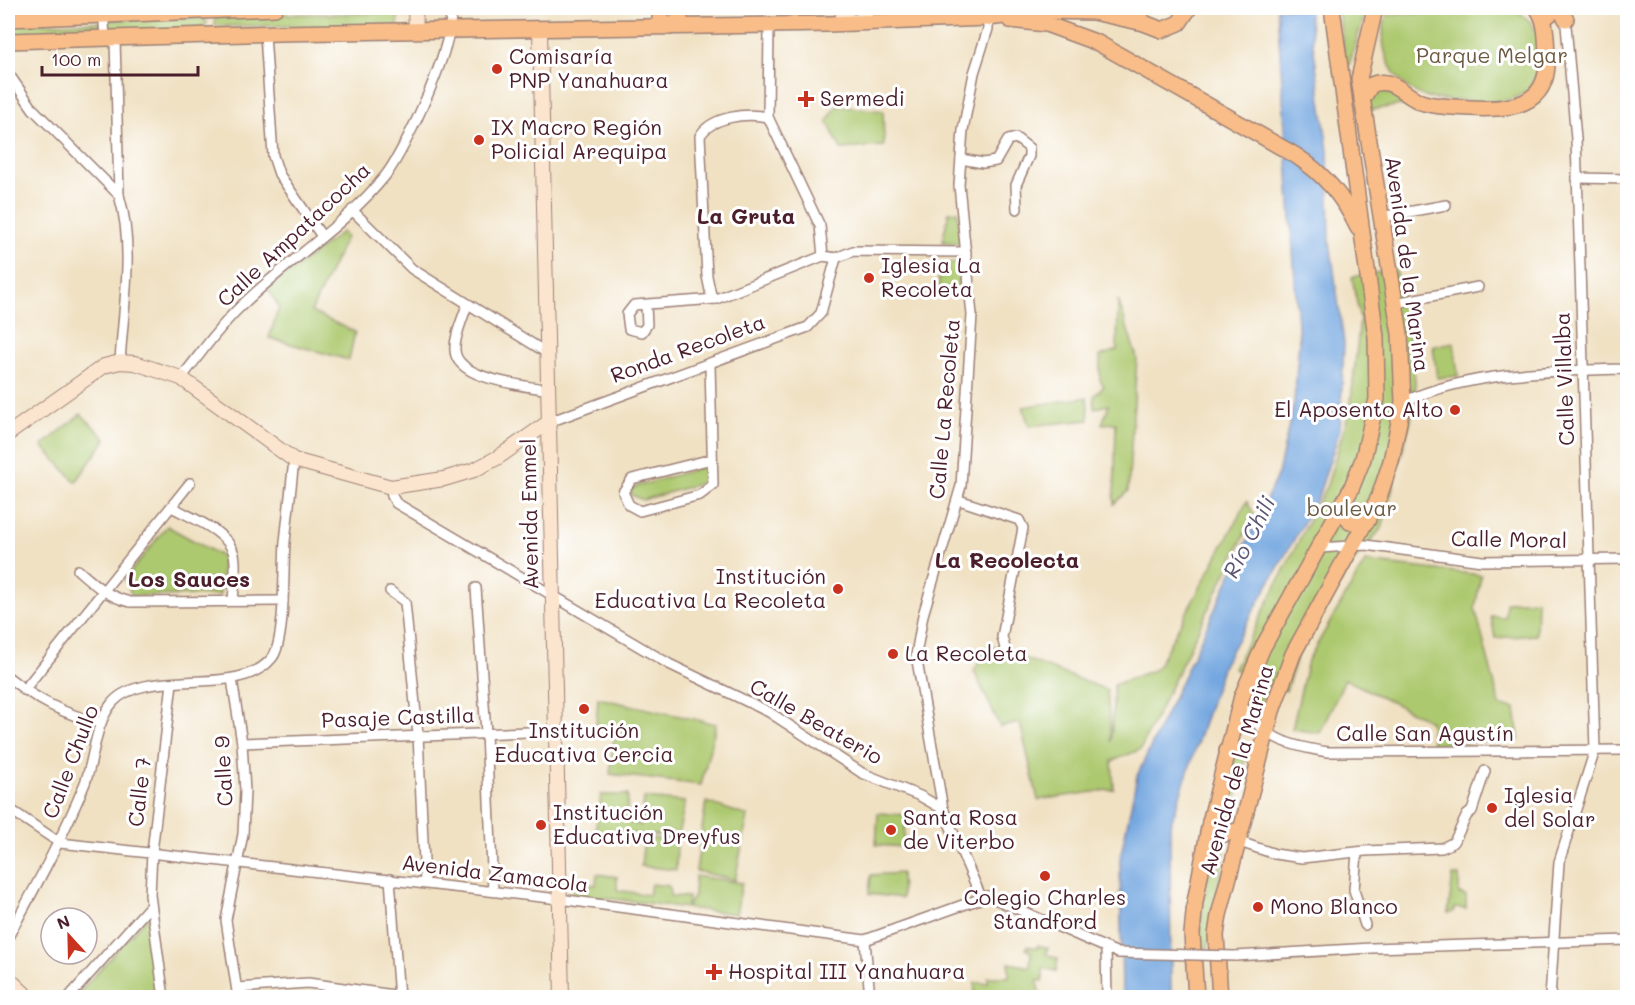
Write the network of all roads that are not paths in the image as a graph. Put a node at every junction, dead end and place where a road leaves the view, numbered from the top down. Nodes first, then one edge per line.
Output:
1 (266, 8) edge
2 (275, 8) edge
3 (415, 8) edge
4 (448, 8) edge
5 (661, 8) edge
6 (680, 8) edge
7 (842, 8) edge
8 (866, 8) edge
9 (1135, 8) edge
10 (1189, 8) edge
11 (1332, 8) edge
12 (1375, 8) edge
13 (210, 9) edge
14 (103, 11) edge
15 (988, 13) edge
16 (1540, 13) edge
17 (1565, 13) edge
18 (8, 19) edge
19 (854, 23) junction
20 (1144, 23) junction
21 (769, 26) junction
22 (669, 27) junction
23 (540, 30) junction
24 (416, 31) junction
25 (449, 31) junction
26 (211, 34) junction
27 (266, 34) junction
28 (110, 38) junction
29 (8, 41) edge
30 (8, 73) edge
31 (1362, 100) junction
32 (768, 117) junction
33 (961, 159) junction
34 (1577, 178) junction
35 (1628, 178) edge
36 (119, 195) junction
37 (1446, 205) dead end
38 (1017, 209) dead end
39 (352, 210) junction
40 (321, 235) junction
41 (1387, 250) junction
42 (966, 252) junction
43 (1365, 254) junction
44 (823, 256) junction
45 (836, 258) junction
46 (1478, 287) dead end
47 (716, 299) junction
48 (1395, 303) junction
49 (467, 305) junction
50 (646, 305) dead end
51 (547, 353) junction
52 (120, 362) junction
53 (710, 365) junction
54 (1628, 369) edge
55 (1584, 370) junction
56 (181, 378) junction
57 (548, 390) junction
58 (1403, 402) junction
59 (549, 422) junction
60 (8, 434) edge
61 (712, 459) junction
62 (294, 460) junction
63 (190, 483) dead end
64 (392, 488) junction
65 (959, 500) junction
66 (172, 507) junction
67 (1341, 508) junction
68 (1368, 520) junction
69 (1354, 545) junction
70 (1319, 548) junction
71 (1588, 559) junction
72 (1628, 559) edge
73 (78, 570) dead end
74 (476, 588) dead end
75 (390, 591) dead end
76 (103, 592) junction
77 (553, 595) junction
78 (233, 600) junction
79 (283, 601) junction
80 (1005, 648) dead end
81 (8, 677) edge
82 (232, 679) junction
83 (171, 683) junction
84 (24, 690) junction
85 (1240, 702) junction
86 (101, 723) junction
87 (556, 731) junction
88 (486, 732) junction
89 (1266, 732) junction
90 (418, 735) junction
91 (242, 743) junction
92 (1595, 750) junction
93 (1628, 750) edge
94 (1227, 751) junction
95 (1257, 762) junction
96 (1485, 771) dead end
97 (8, 808) edge
98 (943, 809) junction
99 (1210, 822) junction
100 (1239, 836) junction
101 (60, 843) junction
102 (152, 852) junction
103 (1356, 853) junction
104 (238, 862) junction
105 (390, 879) junction
106 (425, 883) junction
107 (493, 891) junction
108 (981, 897) junction
109 (559, 899) junction
110 (150, 906) junction
111 (1365, 925) dead end
112 (8, 937) edge
113 (866, 940) junction
114 (1628, 940) edge
115 (1554, 943) junction
116 (1106, 948) junction
117 (8, 978) edge
118 (237, 993) edge
119 (399, 997) edge
120 (29, 998) edge
121 (68, 998) edge
122 (164, 998) edge
123 (414, 998) edge
124 (562, 998) edge
125 (870, 998) edge
126 (1107, 998) edge
127 (1196, 998) edge
128 (1220, 998) edge
129 (1550, 998) edge

1 - 2 main road
1 - 13 main road
3 - 24 street
4 - 25 street, Calle Ampatacocha
5 - 22 main road
6 - 22 main road
7 - 19 street
8 - 19 street
9 - 20 main road
10 - 20 main road
11 - 43 main road, Avenida de la Marina
12 - 31 main road, Avenida de la Marina
13 - 14 main road
13 - 26 main road
14 - 18 main road
14 - 28 street
15 - 19 main road
15 - 20 main road
15 - 33 street, Calle La Recoleta
15 - 43 main road
16 - 17 main road
16 - 31 main road
17 - 34 street, Calle Villalba
19 - 21 main road
21 - 22 main road
21 - 32 street
22 - 23 main road
23 - 25 main road
23 - 51 street, Avenida Emmel
24 - 25 main road
24 - 27 main road
25 - 39 street, Calle Ampatacocha
26 - 27 main road
26 - 28 main road
27 - 40 street
28 - 29 main road
28 - 36 street
30 - 36 street
31 - 41 main road, Avenida de la Marina
32 - 44 street
32 - 47 street
33 - 38 street
33 - 42 street, Calle La Recoleta
34 - 35 street
34 - 55 street, Calle Villalba
36 - 52 street
37 - 41 street
39 - 40 street, Calle Ampatacocha
39 - 49 street
40 - 56 street, Calle Ampatacocha
41 - 48 main road, Avenida de la Marina
42 - 45 street
42 - 65 street, Calle La Recoleta
43 - 67 main road, Avenida de la Marina
44 - 45 street
44 - 47 street
45 - 53 street, Ronda Recoleta
46 - 48 street
47 - 50 street
48 - 58 main road, Avenida de la Marina
49 - 51 street
49 - 57 street
51 - 57 street, Avenida Emmel
52 - 56 street
52 - 60 street
53 - 59 street, Ronda Recoleta
53 - 61 street
54 - 55 street
55 - 58 street
55 - 71 street, Calle Villalba
56 - 62 street
57 - 59 street, Avenida Emmel
58 - 68 main road, Avenida de la Marina
59 - 64 street, Ronda Recoleta
59 - 77 street, Avenida Emmel
61 - 61 street
62 - 64 street
62 - 79 street, Calle Chullo
63 - 66 street
64 - 77 street, Calle Beaterio
65 - 80 street
65 - 98 street, Calle La Recoleta
66 - 76 street
66 - 78 street
67 - 68 main road
67 - 70 main road, Avenida de la Marina
68 - 69 main road, Avenida de la Marina
69 - 70 street, Calle Moral
69 - 71 street, Calle Moral
69 - 89 main road, Avenida de la Marina
70 - 85 main road, Avenida de la Marina
71 - 72 street, Calle Moral
71 - 92 street, Calle Villalba
73 - 76 street
74 - 88 street
75 - 90 street
76 - 78 street
76 - 84 street
77 - 87 street, Avenida Emmel
77 - 98 street, Calle Beaterio
78 - 79 street
79 - 82 street, Calle Chullo
81 - 84 street
82 - 83 street, Calle Chullo
82 - 91 street, Calle 9
83 - 86 street, Calle Chullo
83 - 102 street, Calle 7
84 - 86 street
85 - 89 street, Calle San Agustín
85 - 94 main road, Avenida de la Marina
86 - 101 street, Calle Chullo
87 - 88 street, Pasaje Castilla
87 - 109 street, Avenida Emmel
88 - 90 street, Pasaje Castilla
88 - 107 street
89 - 92 street, Calle San Agustín
89 - 95 main road, Avenida de la Marina
90 - 91 street, Pasaje Castilla
90 - 106 street
91 - 104 street, Calle 9
92 - 93 street, Calle San Agustín
92 - 115 street, Calle Villalba
94 - 95 main road
94 - 99 main road, Avenida de la Marina
95 - 100 main road, Avenida de la Marina
96 - 103 street
97 - 101 street, Avenida Zamacola
98 - 108 street
99 - 100 main road
99 - 127 main road, Avenida de la Marina
100 - 103 street
100 - 128 main road, Avenida de la Marina
101 - 102 street, Avenida Zamacola
101 - 112 street, Calle Chullo
102 - 104 street, Avenida Zamacola
102 - 110 street, Calle 7
103 - 111 street
104 - 105 street, Avenida Zamacola
104 - 118 street, Calle 9
105 - 106 street, Avenida Zamacola
105 - 119 street
106 - 107 street, Avenida Zamacola
107 - 109 street, Avenida Zamacola
108 - 113 street, Avenida Zamacola
108 - 116 street
109 - 113 street, Avenida Zamacola
109 - 124 street, Avenida Emmel
110 - 121 street
110 - 122 street, Calle 7
113 - 125 street
114 - 115 street
115 - 116 street, bridge
115 - 129 street, Calle Villalba
116 - 126 street
117 - 120 street
118 - 119 street
119 - 123 street

